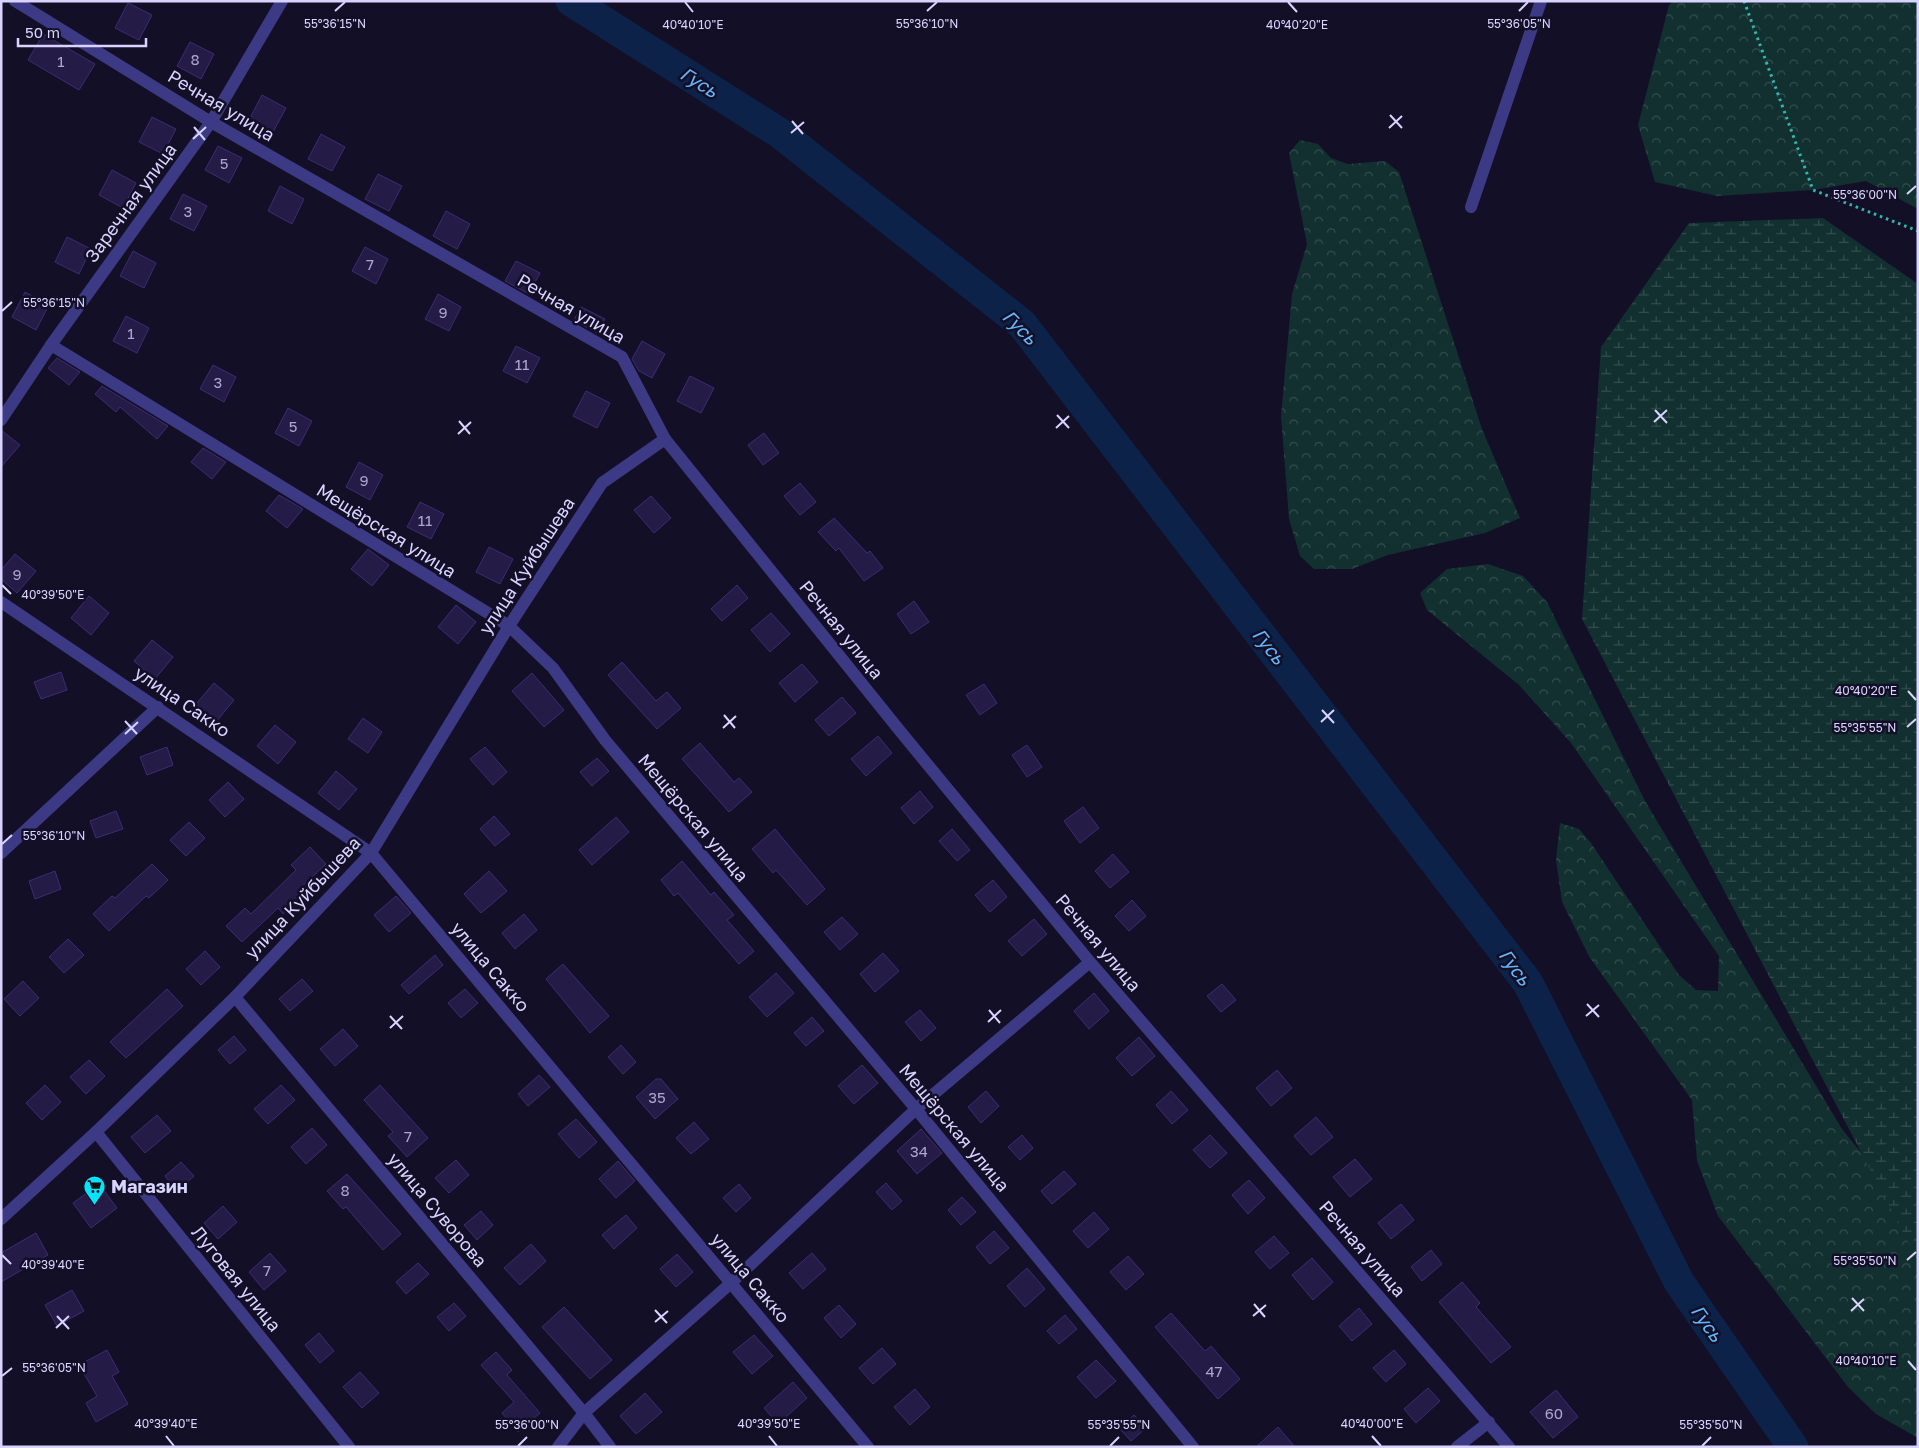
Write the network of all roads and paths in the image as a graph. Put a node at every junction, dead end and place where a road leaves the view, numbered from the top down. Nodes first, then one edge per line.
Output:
1 (15, 1) edge
2 (282, 1) edge
3 (1541, 1) edge
4 (1744, 1) edge
5 (211, 122) junction
6 (1471, 206) dead end
7 (1918, 232) edge
8 (51, 345) junction
9 (1, 420) edge
10 (665, 439) junction
11 (1, 602) edge
12 (509, 626) junction
13 (158, 707) junction
14 (371, 852) junction
15 (1, 853) edge
16 (1090, 962) junction
17 (235, 997) junction
18 (916, 1109) junction
19 (96, 1132) junction
20 (1, 1219) edge
21 (731, 1283) junction
22 (584, 1413) junction
23 (1489, 1422) junction
24 (349, 1447) edge
25 (558, 1447) edge
26 (610, 1447) edge
27 (868, 1447) edge
28 (1193, 1447) edge
29 (1457, 1447) edge
30 (1509, 1447) edge

1 - 5 street, Речная улица
2 - 5 street, Заречная улица
3 - 6 street
4 - 7 path
5 - 8 street, Заречная улица
5 - 10 street, Речная улица
8 - 9 street, Заречная улица
8 - 12 street, Мещёрская улица
10 - 12 street, улица Куйбышева
10 - 16 street, Речная улица
11 - 13 street, улица Сакко
12 - 14 street, улица Куйбышева
12 - 18 street, Мещёрская улица
13 - 14 street, улица Сакко
13 - 15 street
14 - 17 street, улица Куйбышева
14 - 21 street, улица Сакко
16 - 18 street
16 - 23 street, Речная улица
17 - 19 street, улица Куйбышева
17 - 22 street, улица Суворова
18 - 21 street
18 - 28 street, Мещёрская улица
19 - 20 street, улица Куйбышева
19 - 24 street, Луговая улица
21 - 22 street
21 - 27 street, улица Сакко
22 - 25 street
22 - 26 street, улица Суворова
23 - 29 street
23 - 30 street, Речная улица

